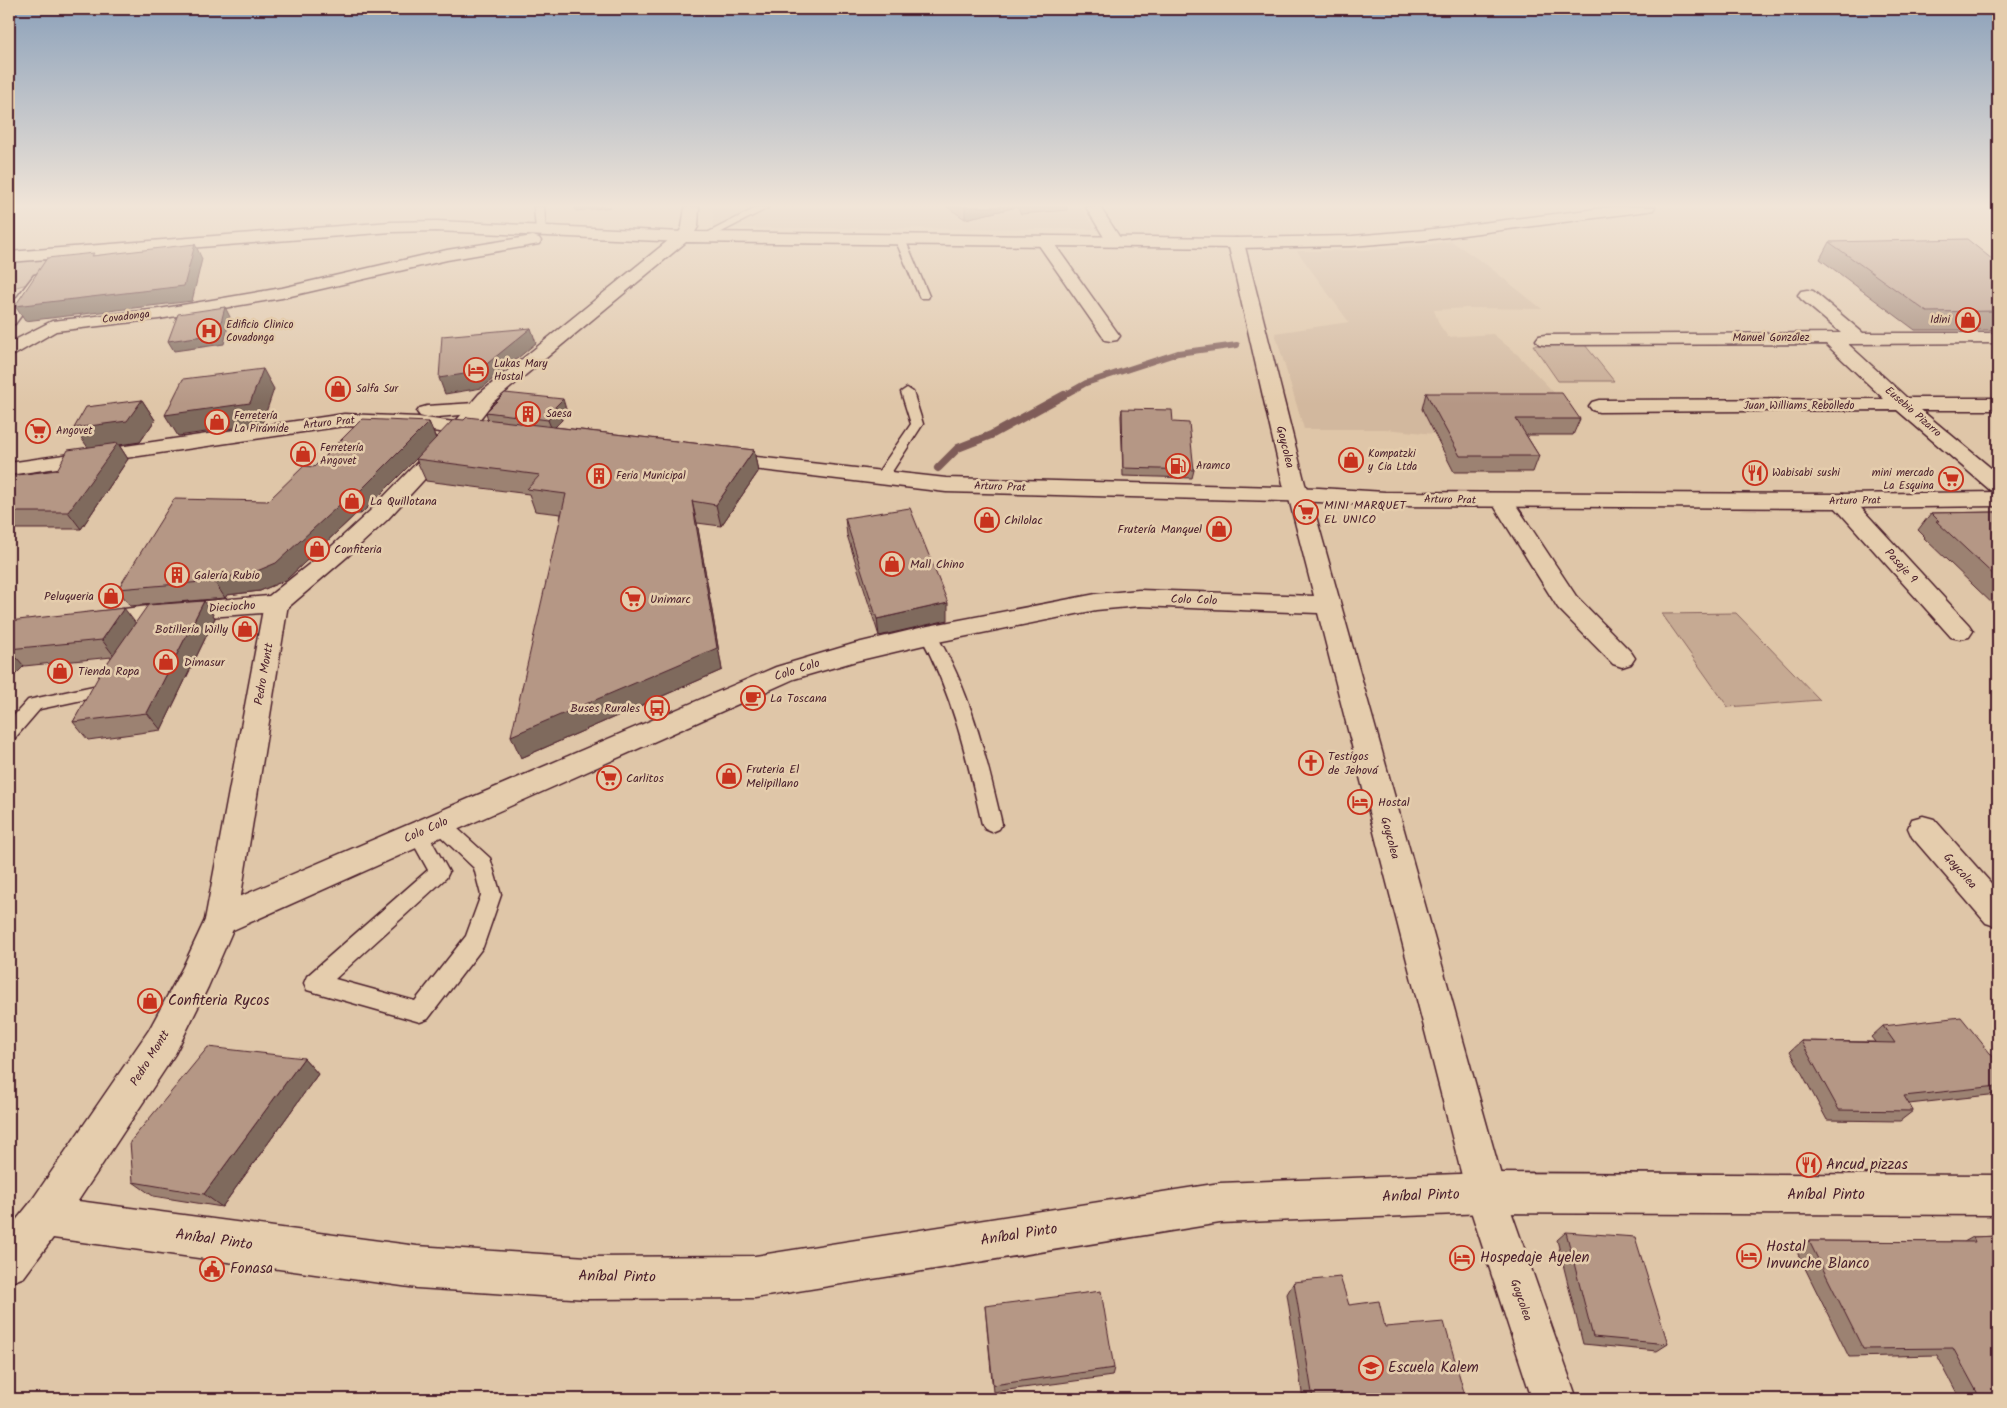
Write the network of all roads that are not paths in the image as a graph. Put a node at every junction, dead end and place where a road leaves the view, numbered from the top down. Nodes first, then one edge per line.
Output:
1 (44, 273) edge
2 (370, 273) edge
3 (640, 273) edge
4 (914, 273) edge
5 (1066, 273) edge
6 (1243, 273) edge
7 (1807, 295) dead end
8 (924, 296) dead end
9 (9, 320) edge
10 (52, 326) junction
11 (9, 328) edge
12 (1111, 336) dead end
13 (1830, 338) junction
14 (1858, 338) junction
15 (1998, 338) edge
16 (1545, 340) dead end
17 (9, 350) edge
18 (907, 392) dead end
19 (1998, 404) edge
20 (1599, 406) dead end
21 (1904, 406) junction
22 (475, 409) junction
23 (344, 420) junction
24 (460, 428) junction
25 (505, 434) edge
26 (703, 457) edge
27 (9, 469) edge
28 (881, 478) junction
29 (1998, 485) edge
30 (1299, 495) junction
31 (1998, 499) edge
32 (1502, 500) junction
33 (1842, 501) junction
34 (276, 604) junction
35 (1327, 605) junction
36 (68, 623) edge
37 (1960, 631) dead end
38 (928, 635) junction
39 (1622, 658) dead end
40 (119, 667) edge
41 (9, 733) edge
42 (992, 824) dead end
43 (1922, 828) dead end
44 (429, 829) junction
45 (1998, 913) edge
46 (222, 920) junction
47 (1486, 1193) junction
48 (1998, 1195) edge
49 (44, 1217) junction
50 (9, 1262) edge
51 (1555, 1399) edge

1 - 9 street
2 - 10 street, Covadonga
3 - 22 street
4 - 8 lane
5 - 12 street
6 - 30 street, Goycolea
7 - 14 street
10 - 11 street, Covadonga
10 - 17 street, Covadonga
13 - 14 street, Manuel González
13 - 16 street, Manuel González
13 - 21 street, Eusebio Pizarro
14 - 15 street, Manuel González
18 - 28 lane
19 - 21 street, Juan Williams Rebolledo
20 - 21 street, Juan Williams Rebolledo
21 - 29 street, Eusebio Pizarro
22 - 23 street
22 - 24 street
23 - 24 street, Arturo Prat
23 - 27 street, Arturo Prat
24 - 25 street, Arturo Prat
24 - 34 street
26 - 28 street, Arturo Prat
28 - 30 street, Arturo Prat
30 - 32 street, Arturo Prat
30 - 35 street, Goycolea
31 - 33 street, Arturo Prat
32 - 33 street, Arturo Prat
32 - 39 street
33 - 37 street, Pasaje 9
34 - 36 street, Dieciocho
34 - 46 street, Pedro Montt
35 - 38 street, Colo Colo
35 - 47 street, Goycolea
38 - 42 lane
38 - 44 street, Colo Colo
40 - 41 lane
43 - 45 street, Goycolea
44 - 44 lane
44 - 46 street, Colo Colo
46 - 49 street, Pedro Montt
47 - 48 street, Aníbal Pinto
47 - 49 street, Aníbal Pinto
47 - 51 street, Goycolea
49 - 50 street, Pedro Montt

